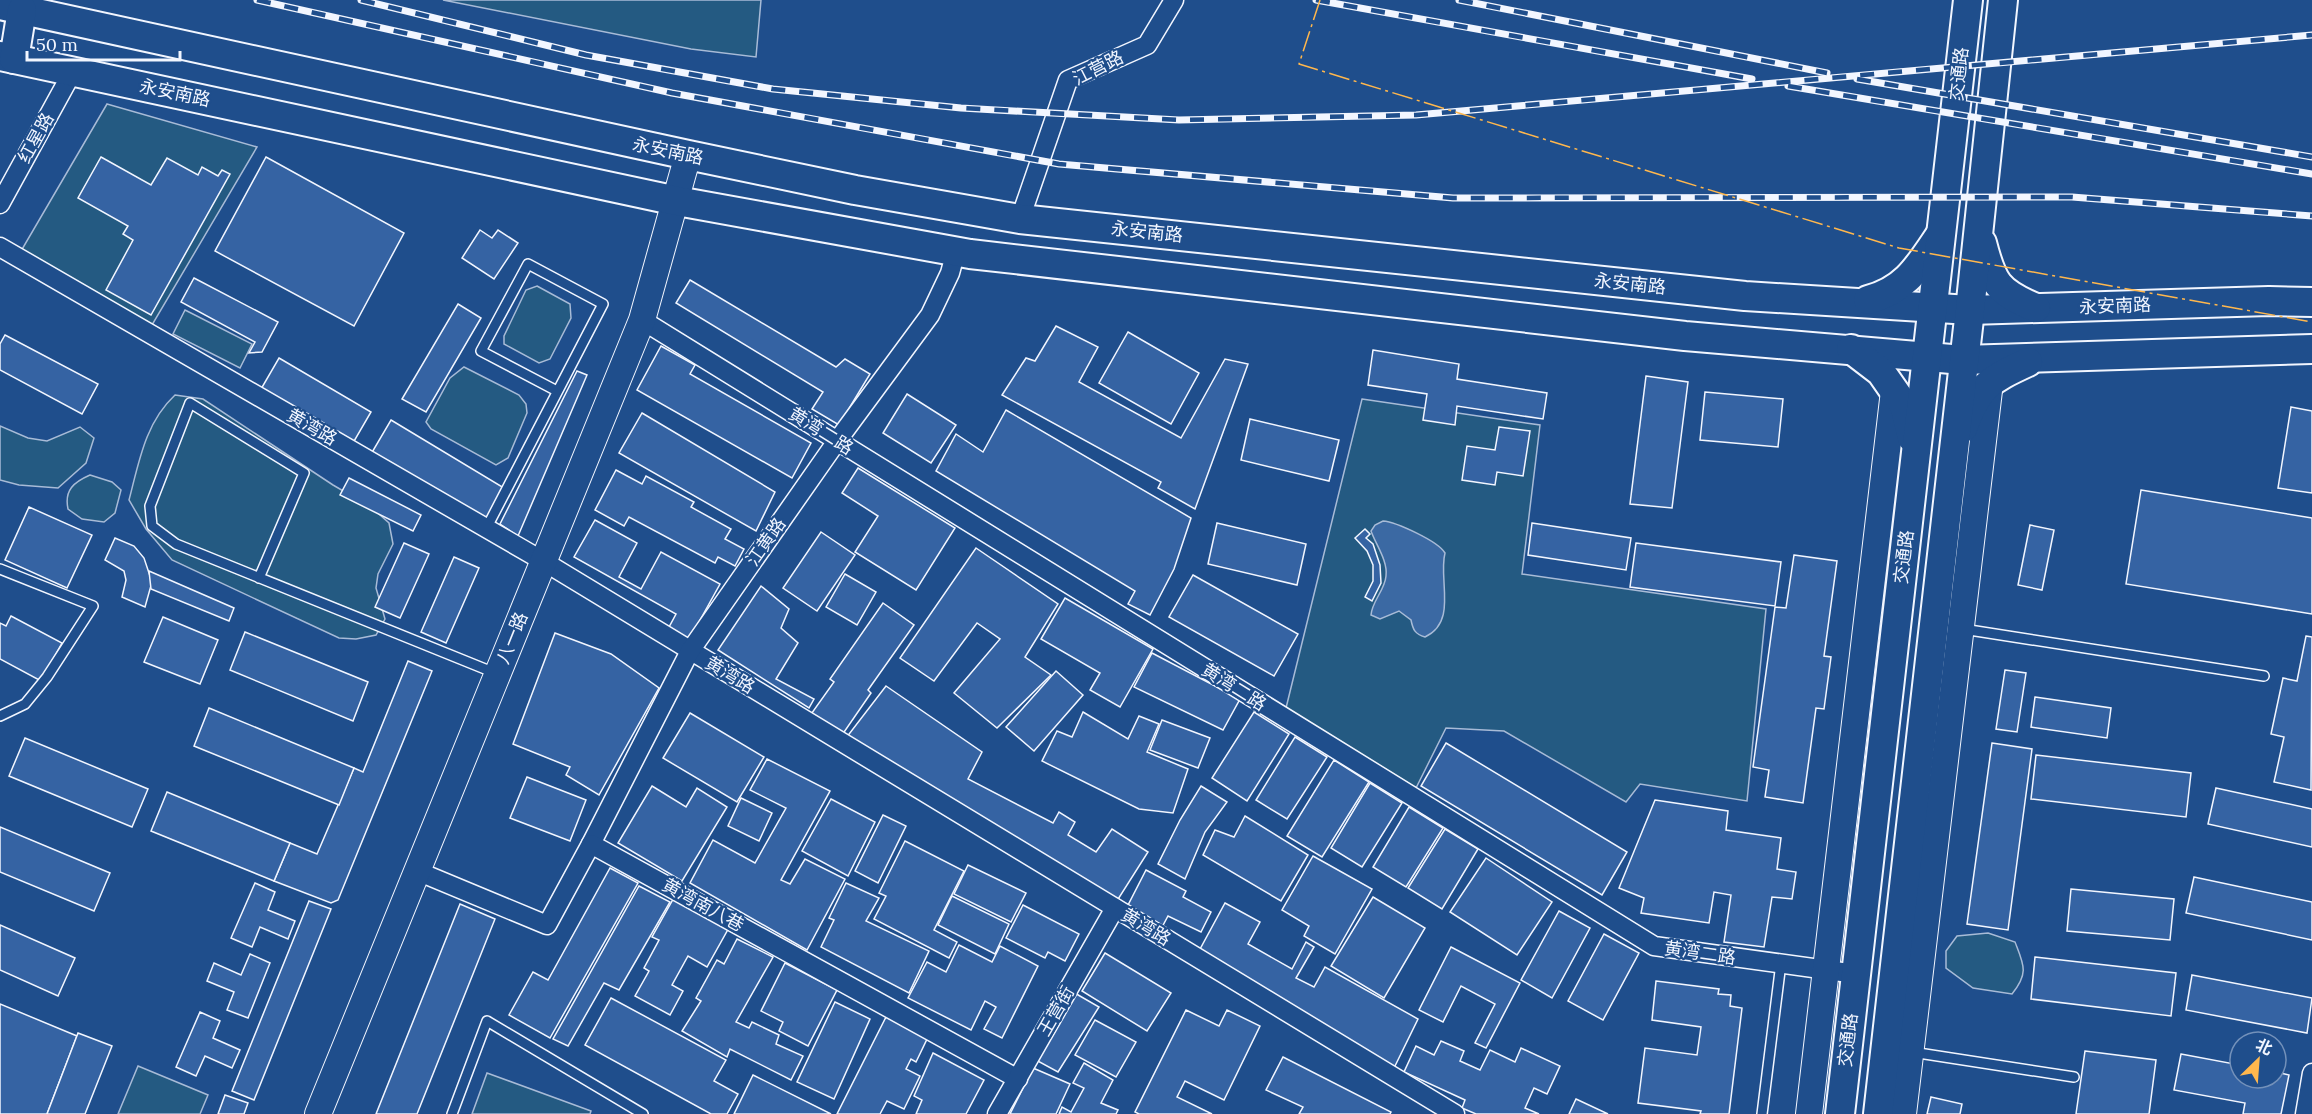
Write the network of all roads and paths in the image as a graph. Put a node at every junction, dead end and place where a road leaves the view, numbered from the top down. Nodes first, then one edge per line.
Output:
1 (1174, 0) edge
2 (1968, 0) edge
3 (2002, 0) edge
4 (11, 8) edge
5 (7, 57) edge
6 (73, 72) junction
7 (688, 155) junction
8 (676, 201) junction
9 (0, 204) edge
10 (1020, 219) junction
11 (1978, 231) junction
12 (1941, 234) junction
13 (0, 247) edge
14 (956, 251) junction
15 (1858, 302) junction
16 (2312, 302) edge
17 (1933, 306) junction
18 (2036, 308) junction
19 (1970, 310) junction
20 (642, 320) junction
21 (2312, 349) edge
22 (1851, 350) junction
23 (1928, 356) junction
24 (2039, 357) junction
25 (1963, 360) junction
26 (1990, 382) junction
27 (557, 391) junction
28 (1894, 391) junction
29 (837, 441) junction
30 (1916, 455) junction
31 (1952, 458) junction
32 (486, 529) junction
33 (543, 561) junction
34 (0, 569) edge
35 (260, 578) junction
36 (1960, 628) junction
37 (690, 651) junction
38 (498, 674) junction
39 (2264, 676) dead end
40 (0, 716) edge
41 (591, 843) junction
42 (417, 871) junction
43 (1115, 908) junction
44 (1781, 963) junction
45 (1826, 970) junction
46 (1856, 974) junction
47 (1910, 1052) junction
48 (2312, 1073) edge
49 (2074, 1077) dead end
50 (1017, 1079) junction
51 (625, 1103) junction
52 (318, 1114) edge
53 (452, 1114) edge
54 (621, 1114) edge
55 (643, 1114) edge
56 (998, 1114) edge
57 (1455, 1114) edge
58 (1762, 1114) edge
59 (1809, 1114) edge
60 (1840, 1114) edge
61 (1878, 1114) edge
62 (1903, 1114) edge
63 (2305, 1114) edge

1 - 10 street, 江营路
2 - 12 main road, 交通路
3 - 11 main road, 交通路
4 - 5 main road
4 - 7 main road, 永安南路
5 - 6 main road, 永安南路
6 - 8 main road, 永安南路
6 - 9 street, 红星路
7 - 8 street, 八一路
7 - 10 main road, 永安南路
8 - 14 main road, 永安南路
8 - 20 street, 八一路
10 - 15 main road, 永安南路
11 - 18 main road
11 - 19 main road, 交通路
12 - 15 main road
12 - 17 main road, 交通路
13 - 32 street, 黄湾路
14 - 22 main road, 永安南路
14 - 29 street, 江黄路
15 - 17 main road, 永安南路
16 - 18 main road, 永安南路
17 - 19 main road, 永安南路
17 - 23 main road, 交通路
18 - 19 main road, 永安南路
19 - 25 main road, 交通路
20 - 29 street, 黄湾二路
20 - 33 street, 八一路
21 - 24 main road, 永安南路
22 - 23 main road, 永安南路
22 - 28 main road
23 - 25 main road, 永安南路
23 - 30 main road, 交通路
24 - 25 main road, 永安南路
24 - 26 main road
25 - 31 main road, 交通路
26 - 31 main road
26 - 36 street
27 - 27 lane
27 - 32 lane
28 - 30 main road
28 - 45 street
29 - 37 street, 江黄路
29 - 44 street, 黄湾二路
30 - 46 main road, 交通路
31 - 61 main road, 交通路
32 - 33 street, 黄湾路
33 - 37 street, 黄湾路
33 - 38 street, 八一路
34 - 40 lane
35 - 35 lane
35 - 38 lane
36 - 39 lane
36 - 47 street
37 - 41 street, 江黄路
37 - 43 street, 黄湾路
38 - 42 street, 八一路
41 - 42 street
41 - 50 street, 黄湾南八巷
42 - 52 street, 八一路
43 - 50 street, 王营街
43 - 57 street, 黄湾路
44 - 45 street, 黄湾二路
44 - 58 lane
45 - 46 street, 黄湾二路
45 - 59 street
46 - 60 main road, 交通路
47 - 49 lane
47 - 62 street
48 - 63 street
50 - 56 street, 王营街
51 - 53 lane
51 - 54 lane
51 - 55 lane

